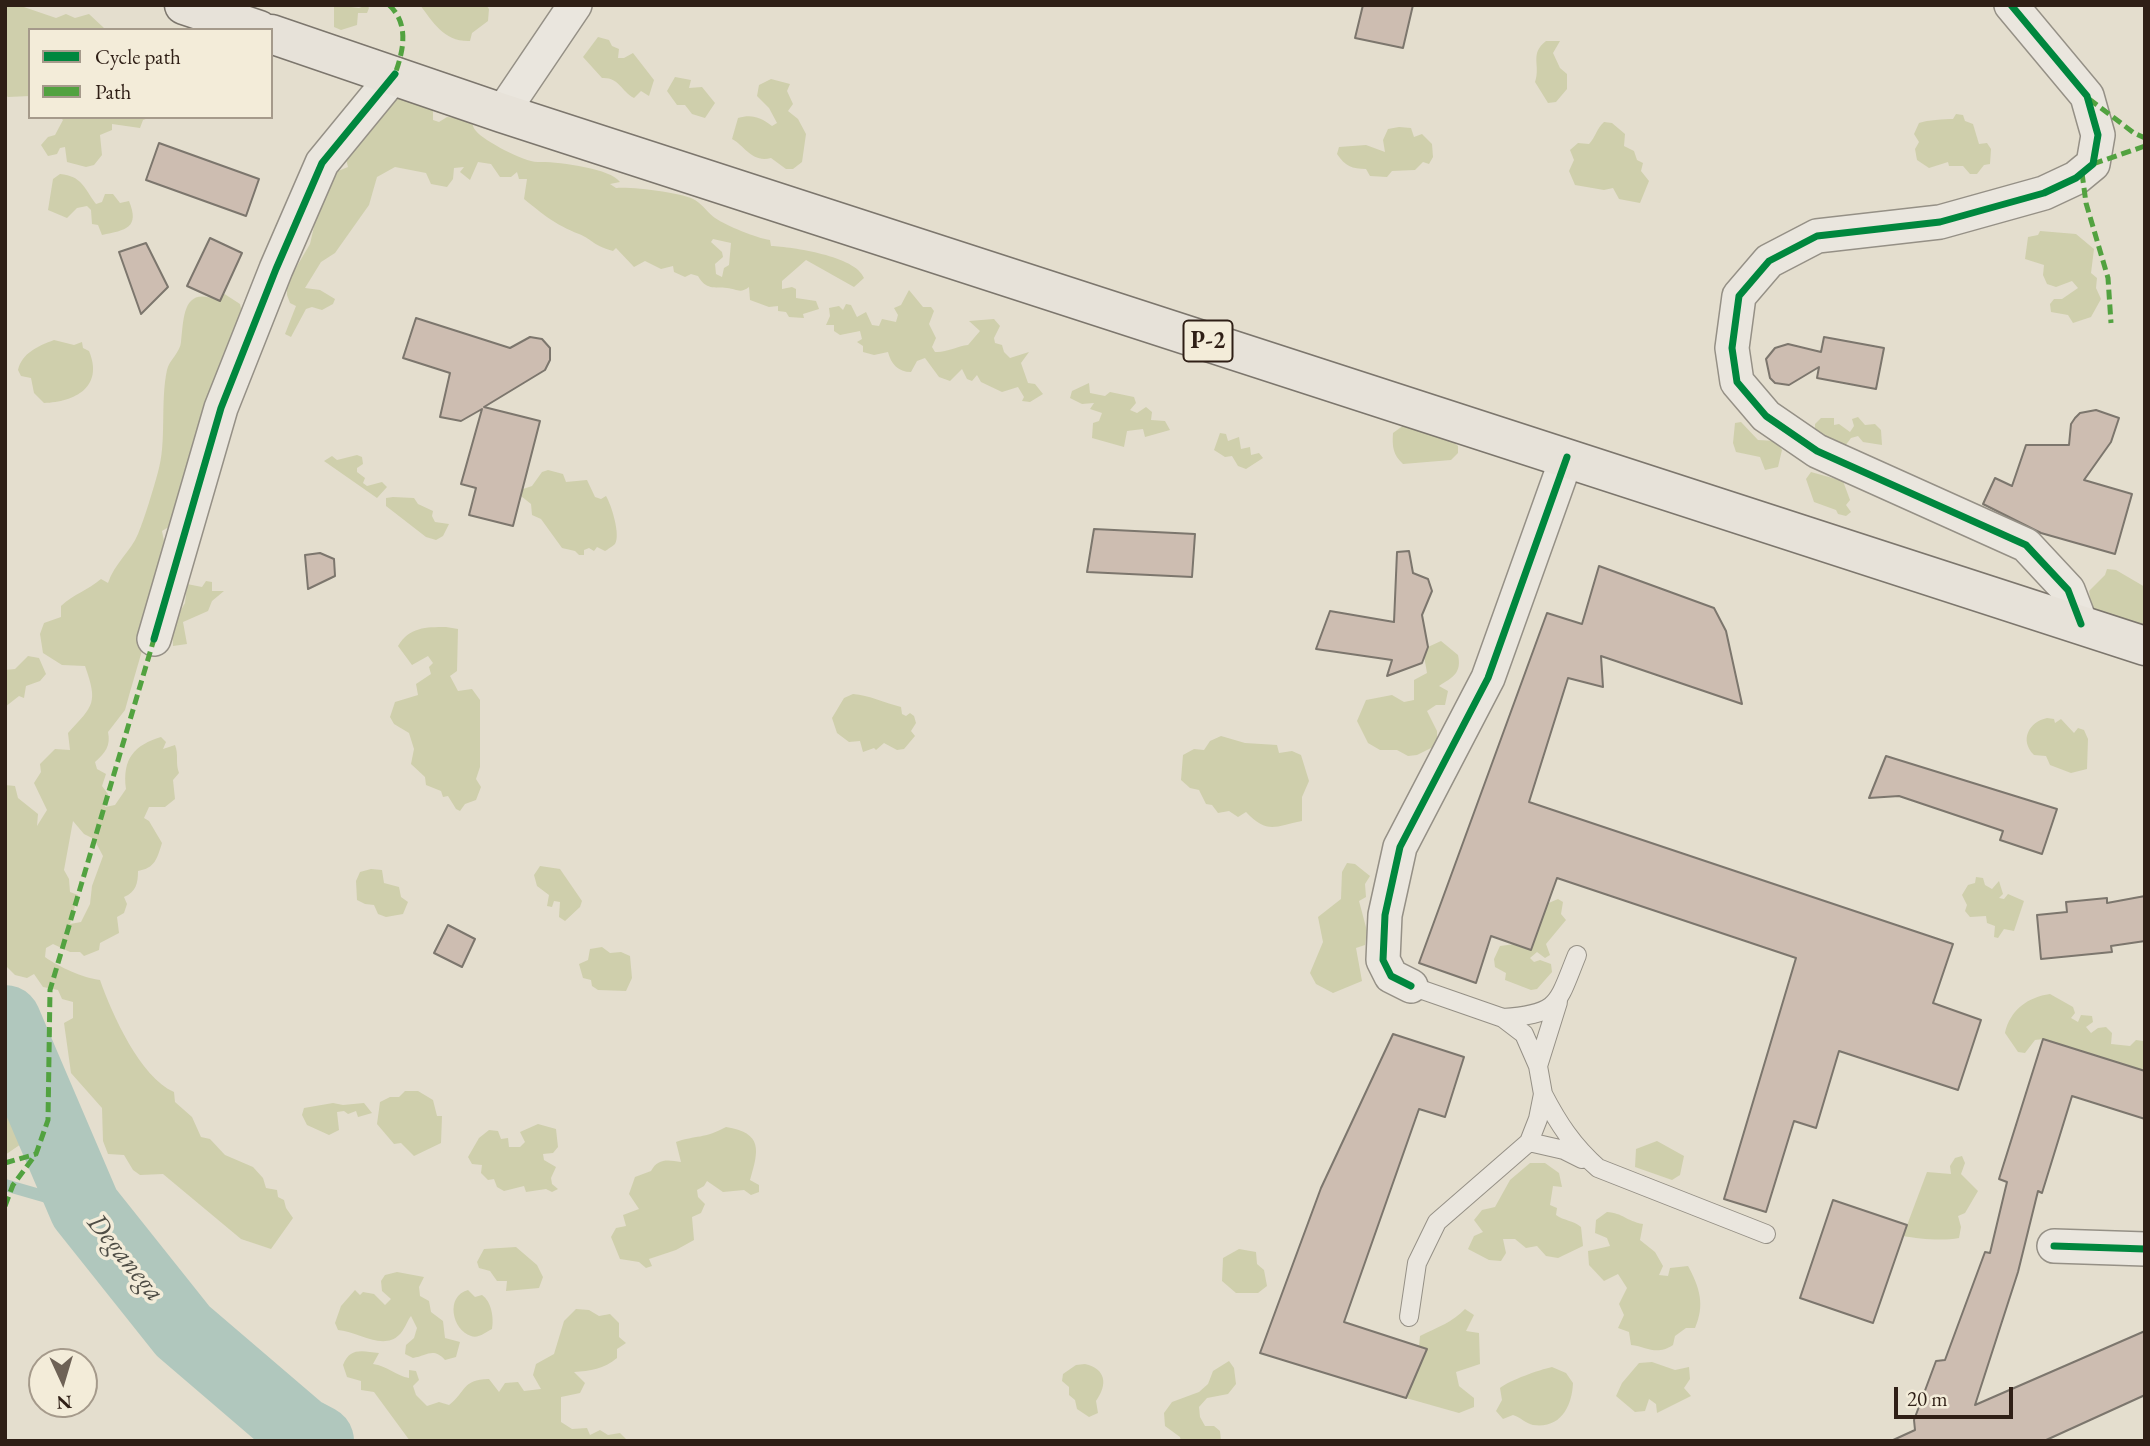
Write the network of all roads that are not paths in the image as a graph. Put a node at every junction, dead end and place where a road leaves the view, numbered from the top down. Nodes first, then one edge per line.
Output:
1 (184, 5) edge
2 (575, 5) edge
3 (2011, 5) edge
4 (253, 28) edge
5 (273, 35) edge
6 (395, 74) junction
7 (502, 113) junction
8 (1567, 457) junction
9 (2081, 624) junction
10 (154, 639) dead end
11 (2145, 646) edge
12 (1577, 955) dead end
13 (1411, 986) joint
14 (1558, 1002) junction
15 (1503, 1018) junction
16 (1538, 1066) junction
17 (1543, 1094) junction
18 (1529, 1142) junction
19 (1598, 1168) junction
20 (1766, 1234) dead end
21 (2054, 1246) dead end
22 (2145, 1249) edge
23 (1409, 1317) dead end

1 - 4 highway
2 - 7 street
3 - 9 street
5 - 6 highway, P-2
6 - 7 highway, P-2
6 - 10 street
7 - 8 highway, P-2
8 - 9 highway, P-2
8 - 13 street
9 - 11 highway, P-2
12 - 14 lane
13 - 15 lane
14 - 15 lane
14 - 16 lane
15 - 16 lane
16 - 17 lane
17 - 18 lane
17 - 19 lane
18 - 19 lane
18 - 23 lane
19 - 20 lane
21 - 22 street

